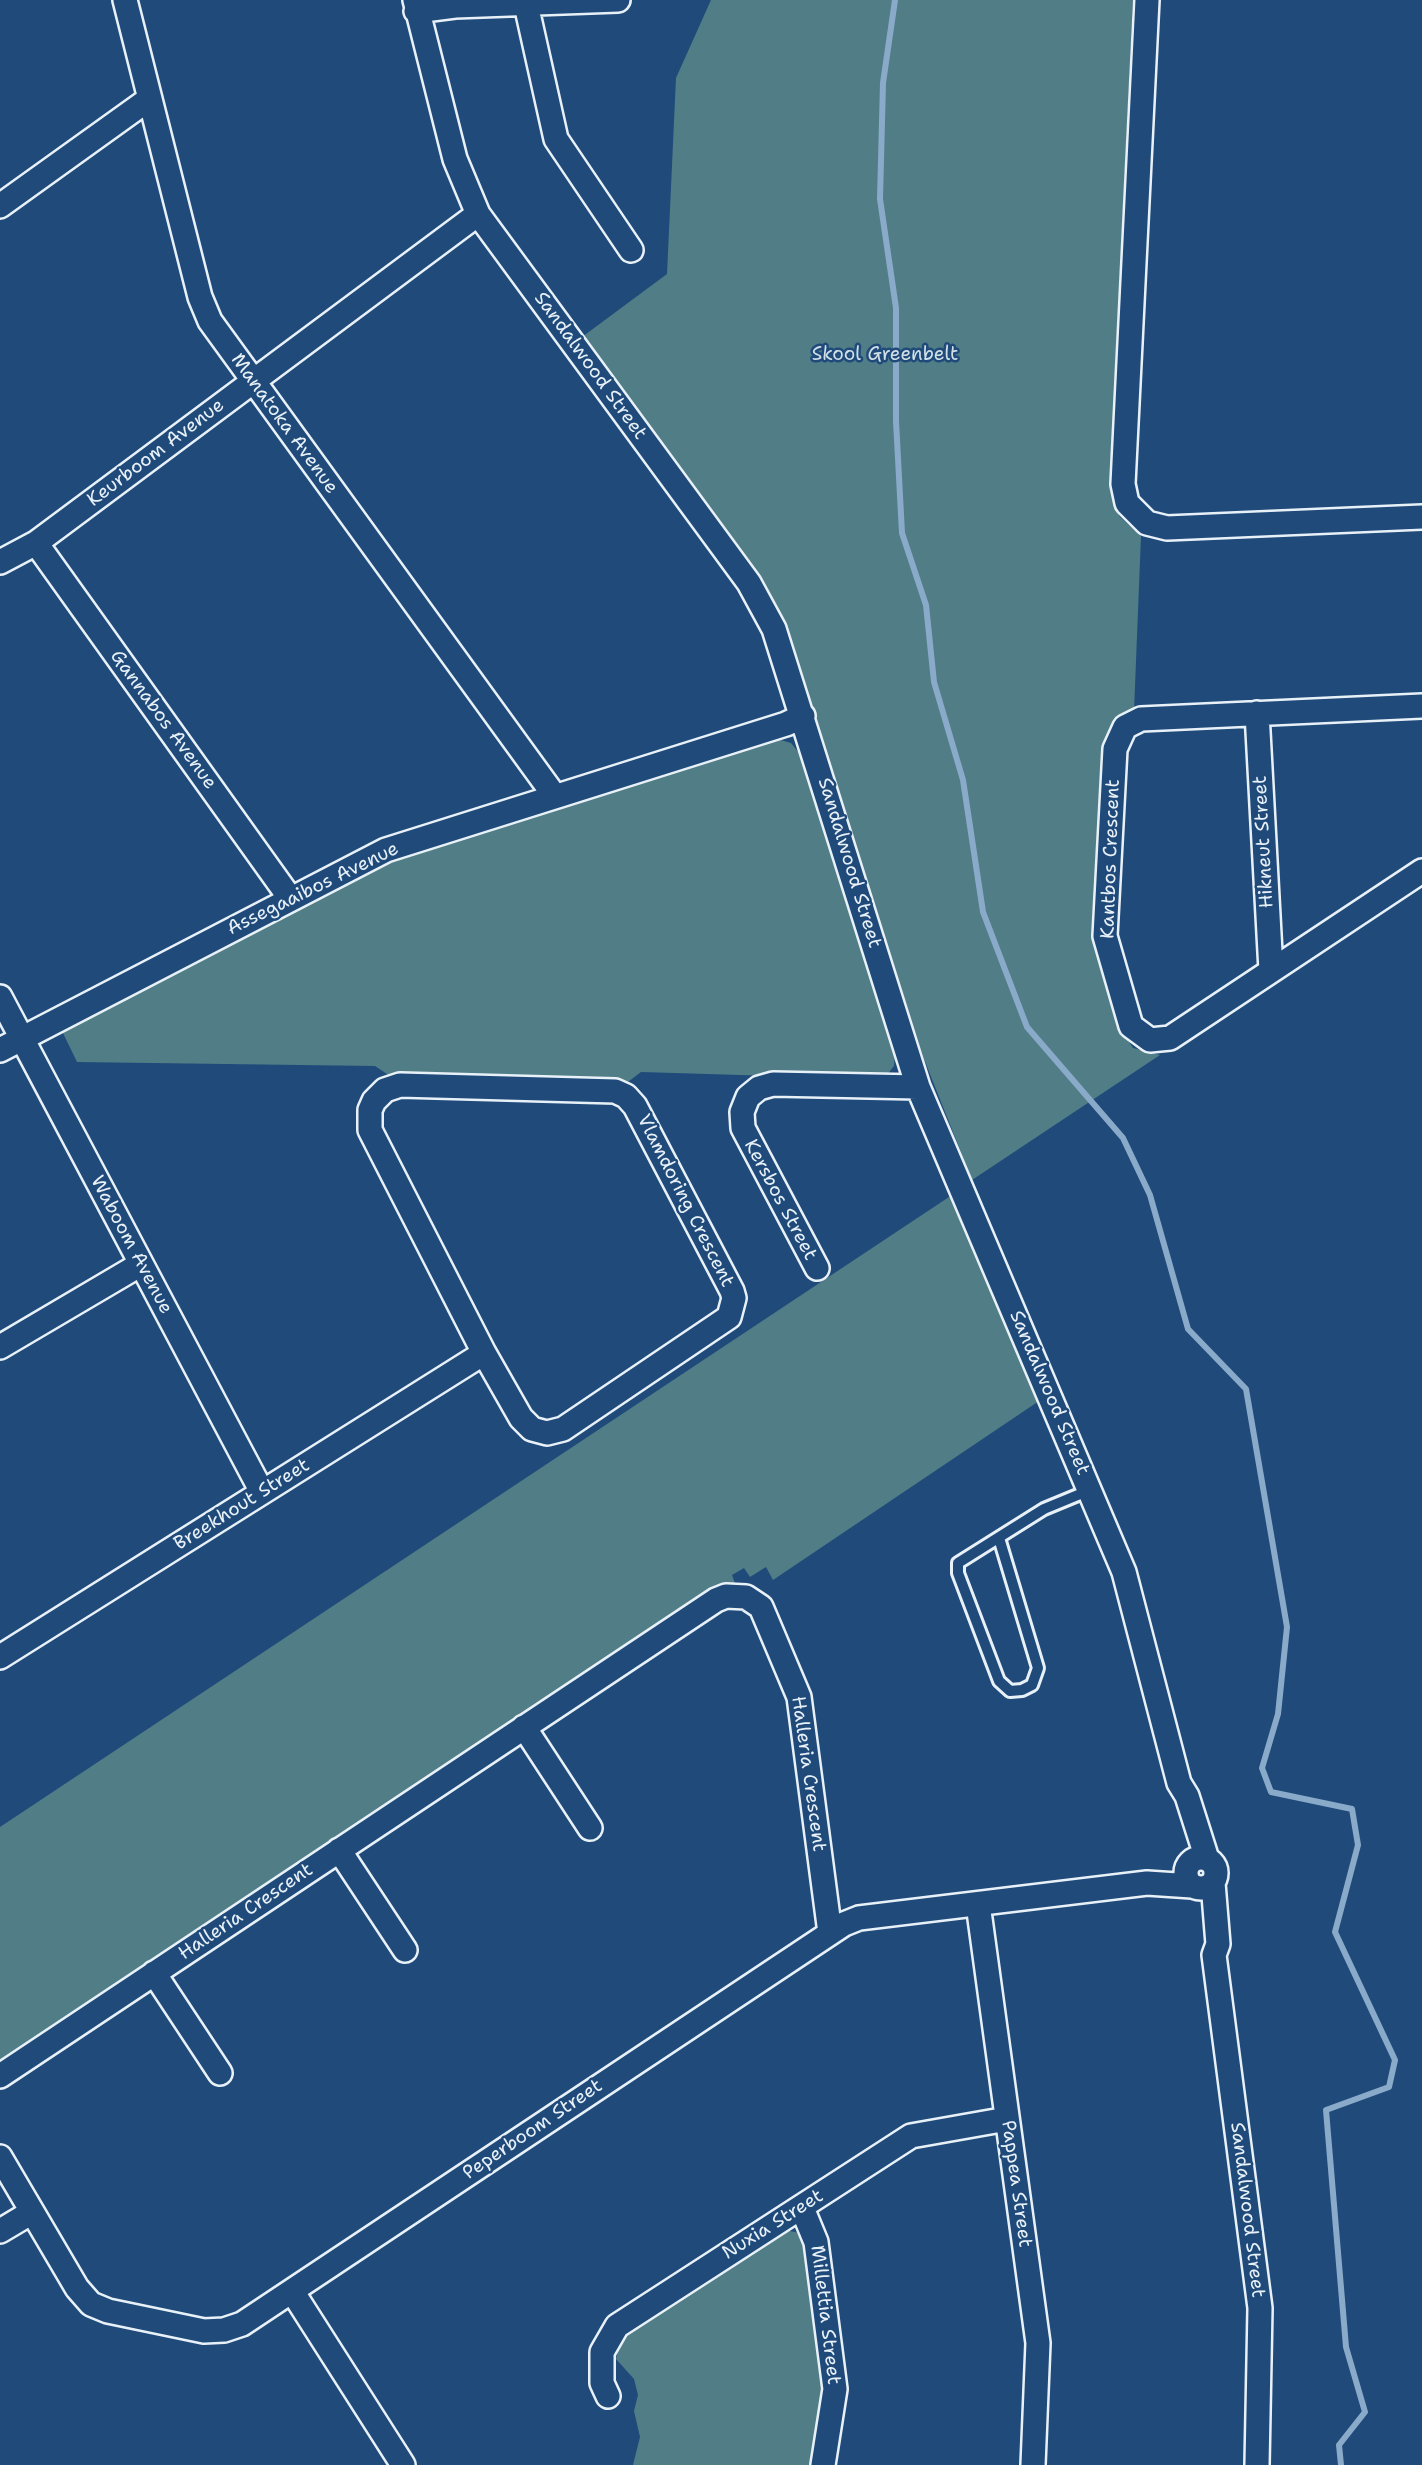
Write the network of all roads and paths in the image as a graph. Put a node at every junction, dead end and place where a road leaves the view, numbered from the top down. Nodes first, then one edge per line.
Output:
1 (125, 0) edge
2 (618, 0) edge
3 (1147, 0) edge
4 (526, 3) edge
5 (416, 5) edge
6 (149, 99) junction
7 (0, 206) edge
8 (478, 214) junction
9 (631, 250) dead end
10 (252, 382) junction
11 (1422, 517) edge
12 (36, 543) junction
13 (0, 562) edge
14 (1422, 706) edge
15 (1257, 713) junction
16 (803, 716) junction
17 (554, 795) junction
18 (1422, 871) edge
19 (290, 898) junction
20 (1271, 971) junction
21 (0, 997) edge
22 (22, 1038) junction
23 (0, 1050) edge
24 (918, 1087) junction
25 (141, 1264) junction
26 (817, 1268) dead end
27 (0, 1347) edge
28 (484, 1353) junction
29 (1090, 1490) junction
30 (262, 1492) junction
31 (999, 1538) junction
32 (0, 1657) edge
33 (524, 1727) junction
34 (590, 1828) dead end
35 (339, 1850) junction
36 (1198, 1873) junction
37 (978, 1904) junction
38 (830, 1933) junction
39 (405, 1950) dead end
40 (154, 1973) junction
41 (220, 2073) dead end
42 (0, 2076) edge
43 (1007, 2119) junction
44 (0, 2157) edge
45 (802, 2208) junction
46 (32, 2212) junction
47 (0, 2231) edge
48 (292, 2291) junction
49 (608, 2396) dead end
50 (403, 2465) edge
51 (823, 2465) edge
52 (1033, 2465) edge
53 (1257, 2465) edge

1 - 6 street, Manatoka Avenue
2 - 4 street
3 - 11 street
4 - 5 street
4 - 9 street
5 - 8 street, Sandalwood Street
6 - 7 street
6 - 10 street, Manatoka Avenue
8 - 10 street, Keurboom Avenue
8 - 16 street, Sandalwood Street
10 - 12 street, Keurboom Avenue
10 - 17 street, Manatoka Avenue
12 - 13 street, Keurboom Avenue
12 - 19 street, Gannabos Avenue
14 - 15 street, Kantbos Crescent
15 - 20 street, Hikneut Street
15 - 20 street, Kantbos Crescent
16 - 17 street, Assegaaibos Avenue
16 - 24 street, Sandalwood Street
17 - 19 street, Assegaaibos Avenue
18 - 20 street, Kantbos Crescent
19 - 22 street, Assegaaibos Avenue
21 - 22 street, Waboom Avenue
22 - 23 street, Assegaaibos Avenue
22 - 25 street, Waboom Avenue
24 - 26 street, Kersbos Street
24 - 29 street, Sandalwood Street
25 - 27 street
25 - 30 street, Waboom Avenue
28 - 28 street, Vlamdoring Crescent
28 - 30 street, Breekhout Street
29 - 31 lane
29 - 36 street, Sandalwood Street
30 - 32 street, Breekhout Street
31 - 31 lane
33 - 34 street
33 - 35 street, Halleria Crescent
33 - 38 street, Halleria Crescent
35 - 39 street
35 - 40 street, Halleria Crescent
36 - 37 street, Peperboom Street
36 - 53 street, Sandalwood Street
37 - 38 street, Peperboom Street
37 - 43 street, Pappea Street
38 - 48 street, Peperboom Street
40 - 41 street
40 - 42 street, Halleria Crescent
43 - 45 street, Nuxia Street
43 - 52 street, Pappea Street
44 - 46 street, Peperboom Street
45 - 49 street, Nuxia Street
45 - 51 street, Millettia Street
46 - 47 street
46 - 48 street, Peperboom Street
48 - 50 street

